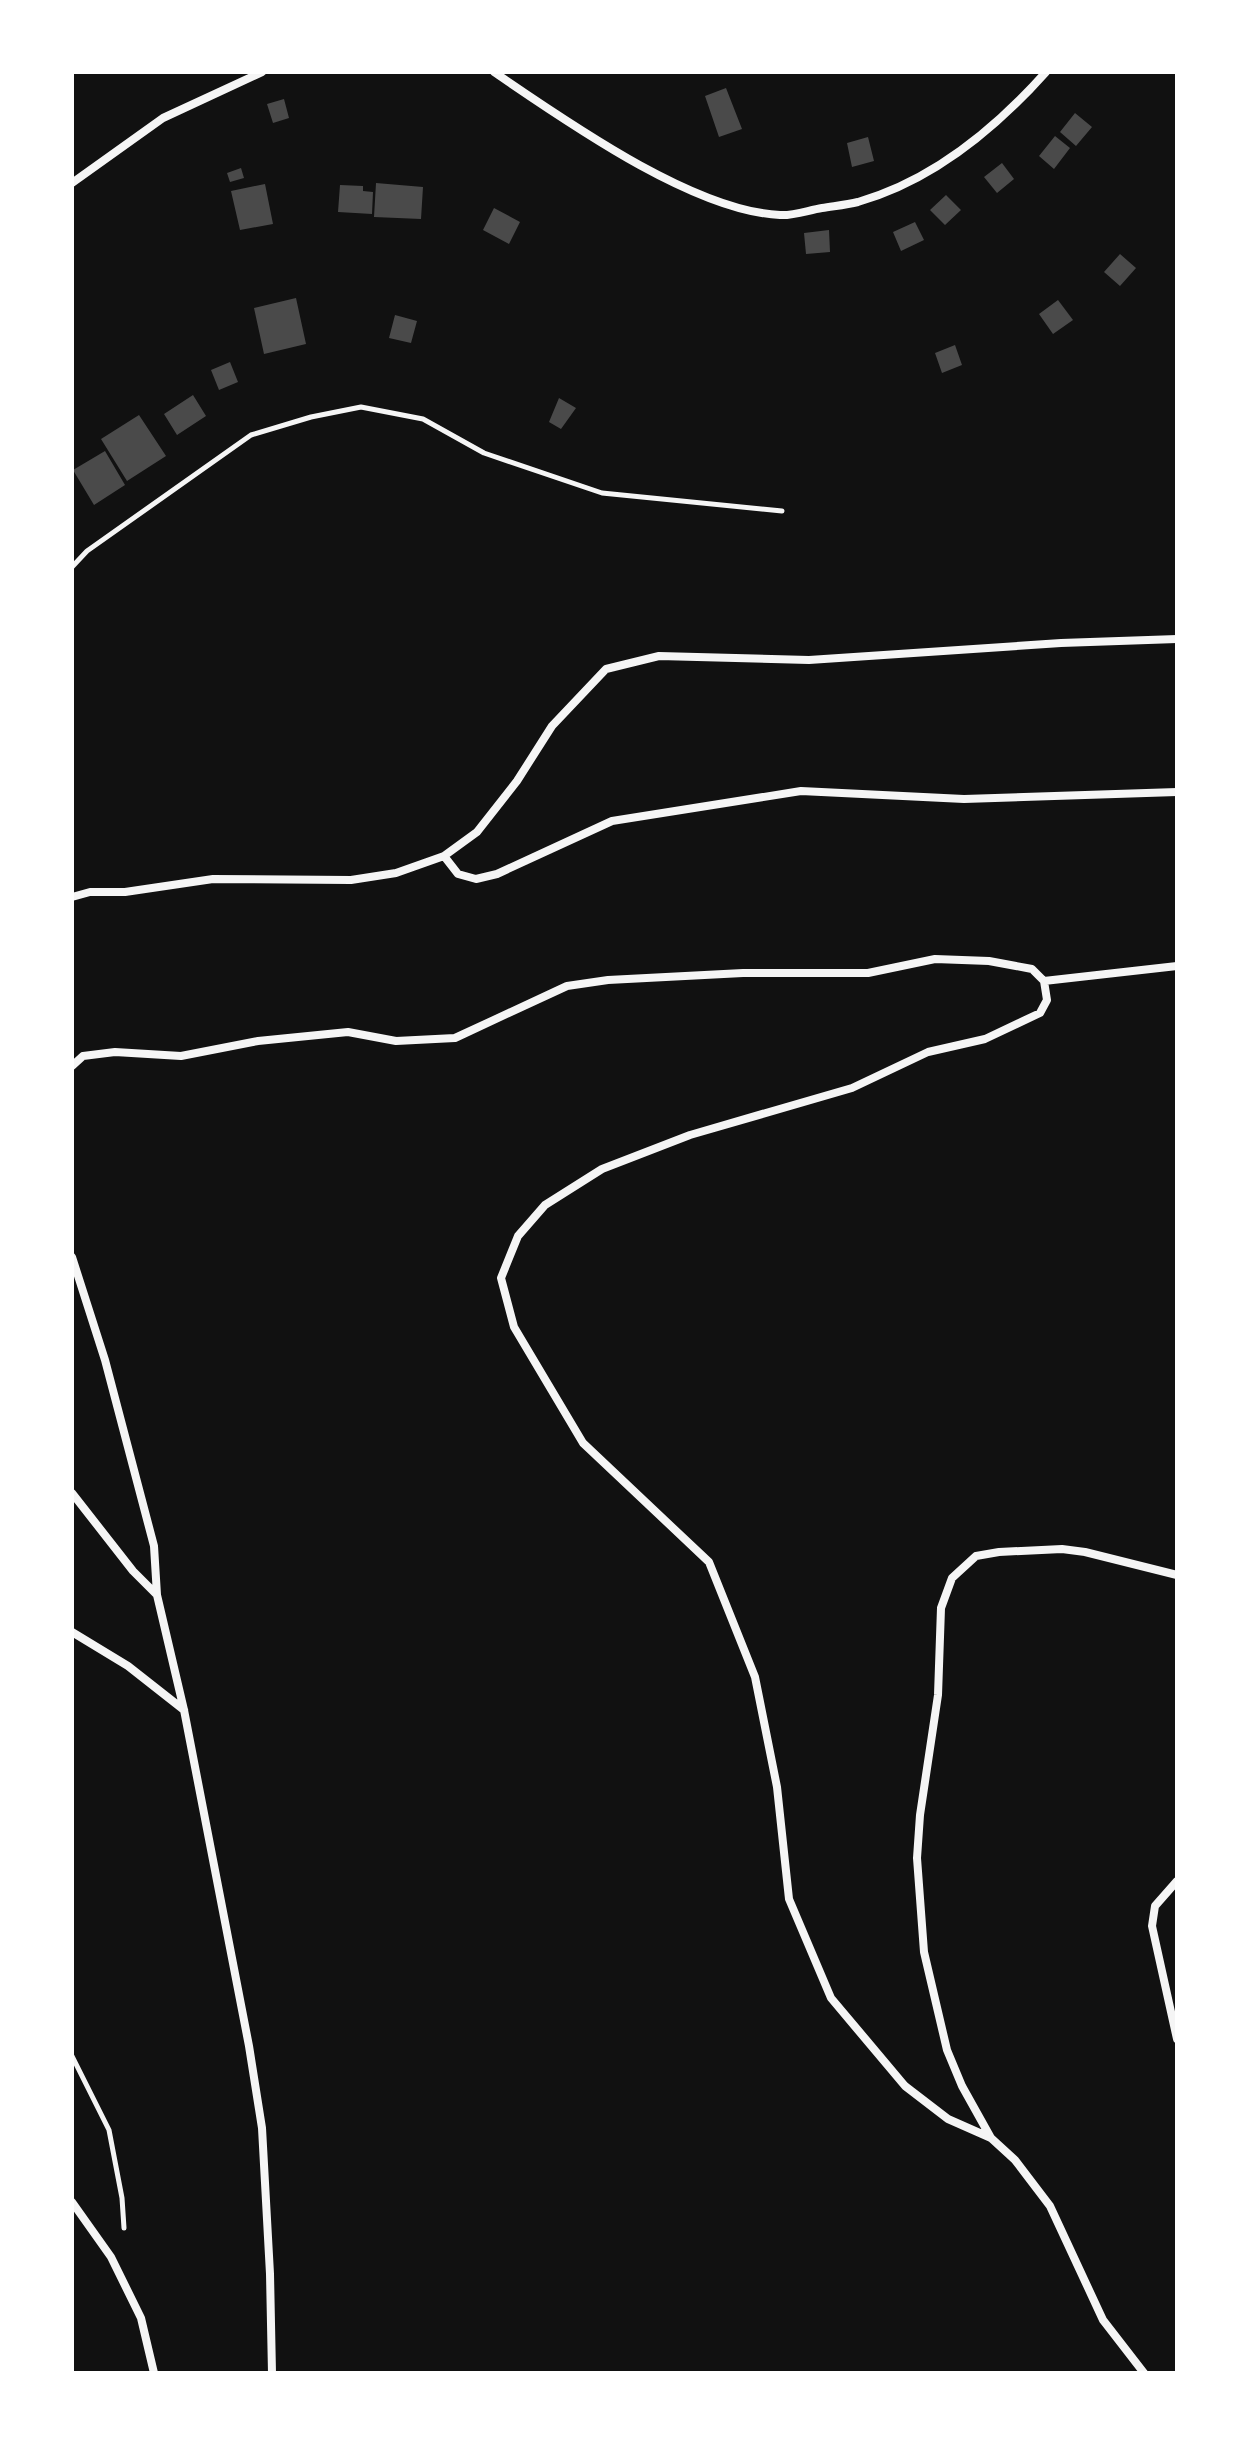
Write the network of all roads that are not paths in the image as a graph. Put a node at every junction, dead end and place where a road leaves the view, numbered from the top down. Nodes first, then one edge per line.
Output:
1 (262, 72) edge
2 (494, 72) edge
3 (1046, 72) edge
4 (72, 183) edge
5 (1177, 639) edge
6 (1177, 792) edge
7 (444, 856) junction
8 (72, 897) edge
9 (1177, 966) edge
10 (1044, 981) junction
11 (72, 1066) edge
12 (72, 1257) edge
13 (72, 1493) edge
14 (1177, 1575) edge
15 (157, 1595) junction
16 (72, 1632) edge
17 (184, 1710) junction
18 (1177, 1881) edge
19 (1177, 2039) edge
20 (991, 2138) junction
21 (72, 2202) edge
22 (154, 2373) edge
23 (272, 2373) edge
24 (1144, 2373) edge

1 - 4 street
2 - 3 street
5 - 7 street
6 - 7 street
7 - 8 street
9 - 10 street
10 - 11 street
10 - 20 street
12 - 15 street
13 - 15 street
14 - 20 street
15 - 17 street
16 - 17 street
17 - 23 street
18 - 19 street
20 - 24 street
21 - 22 street

